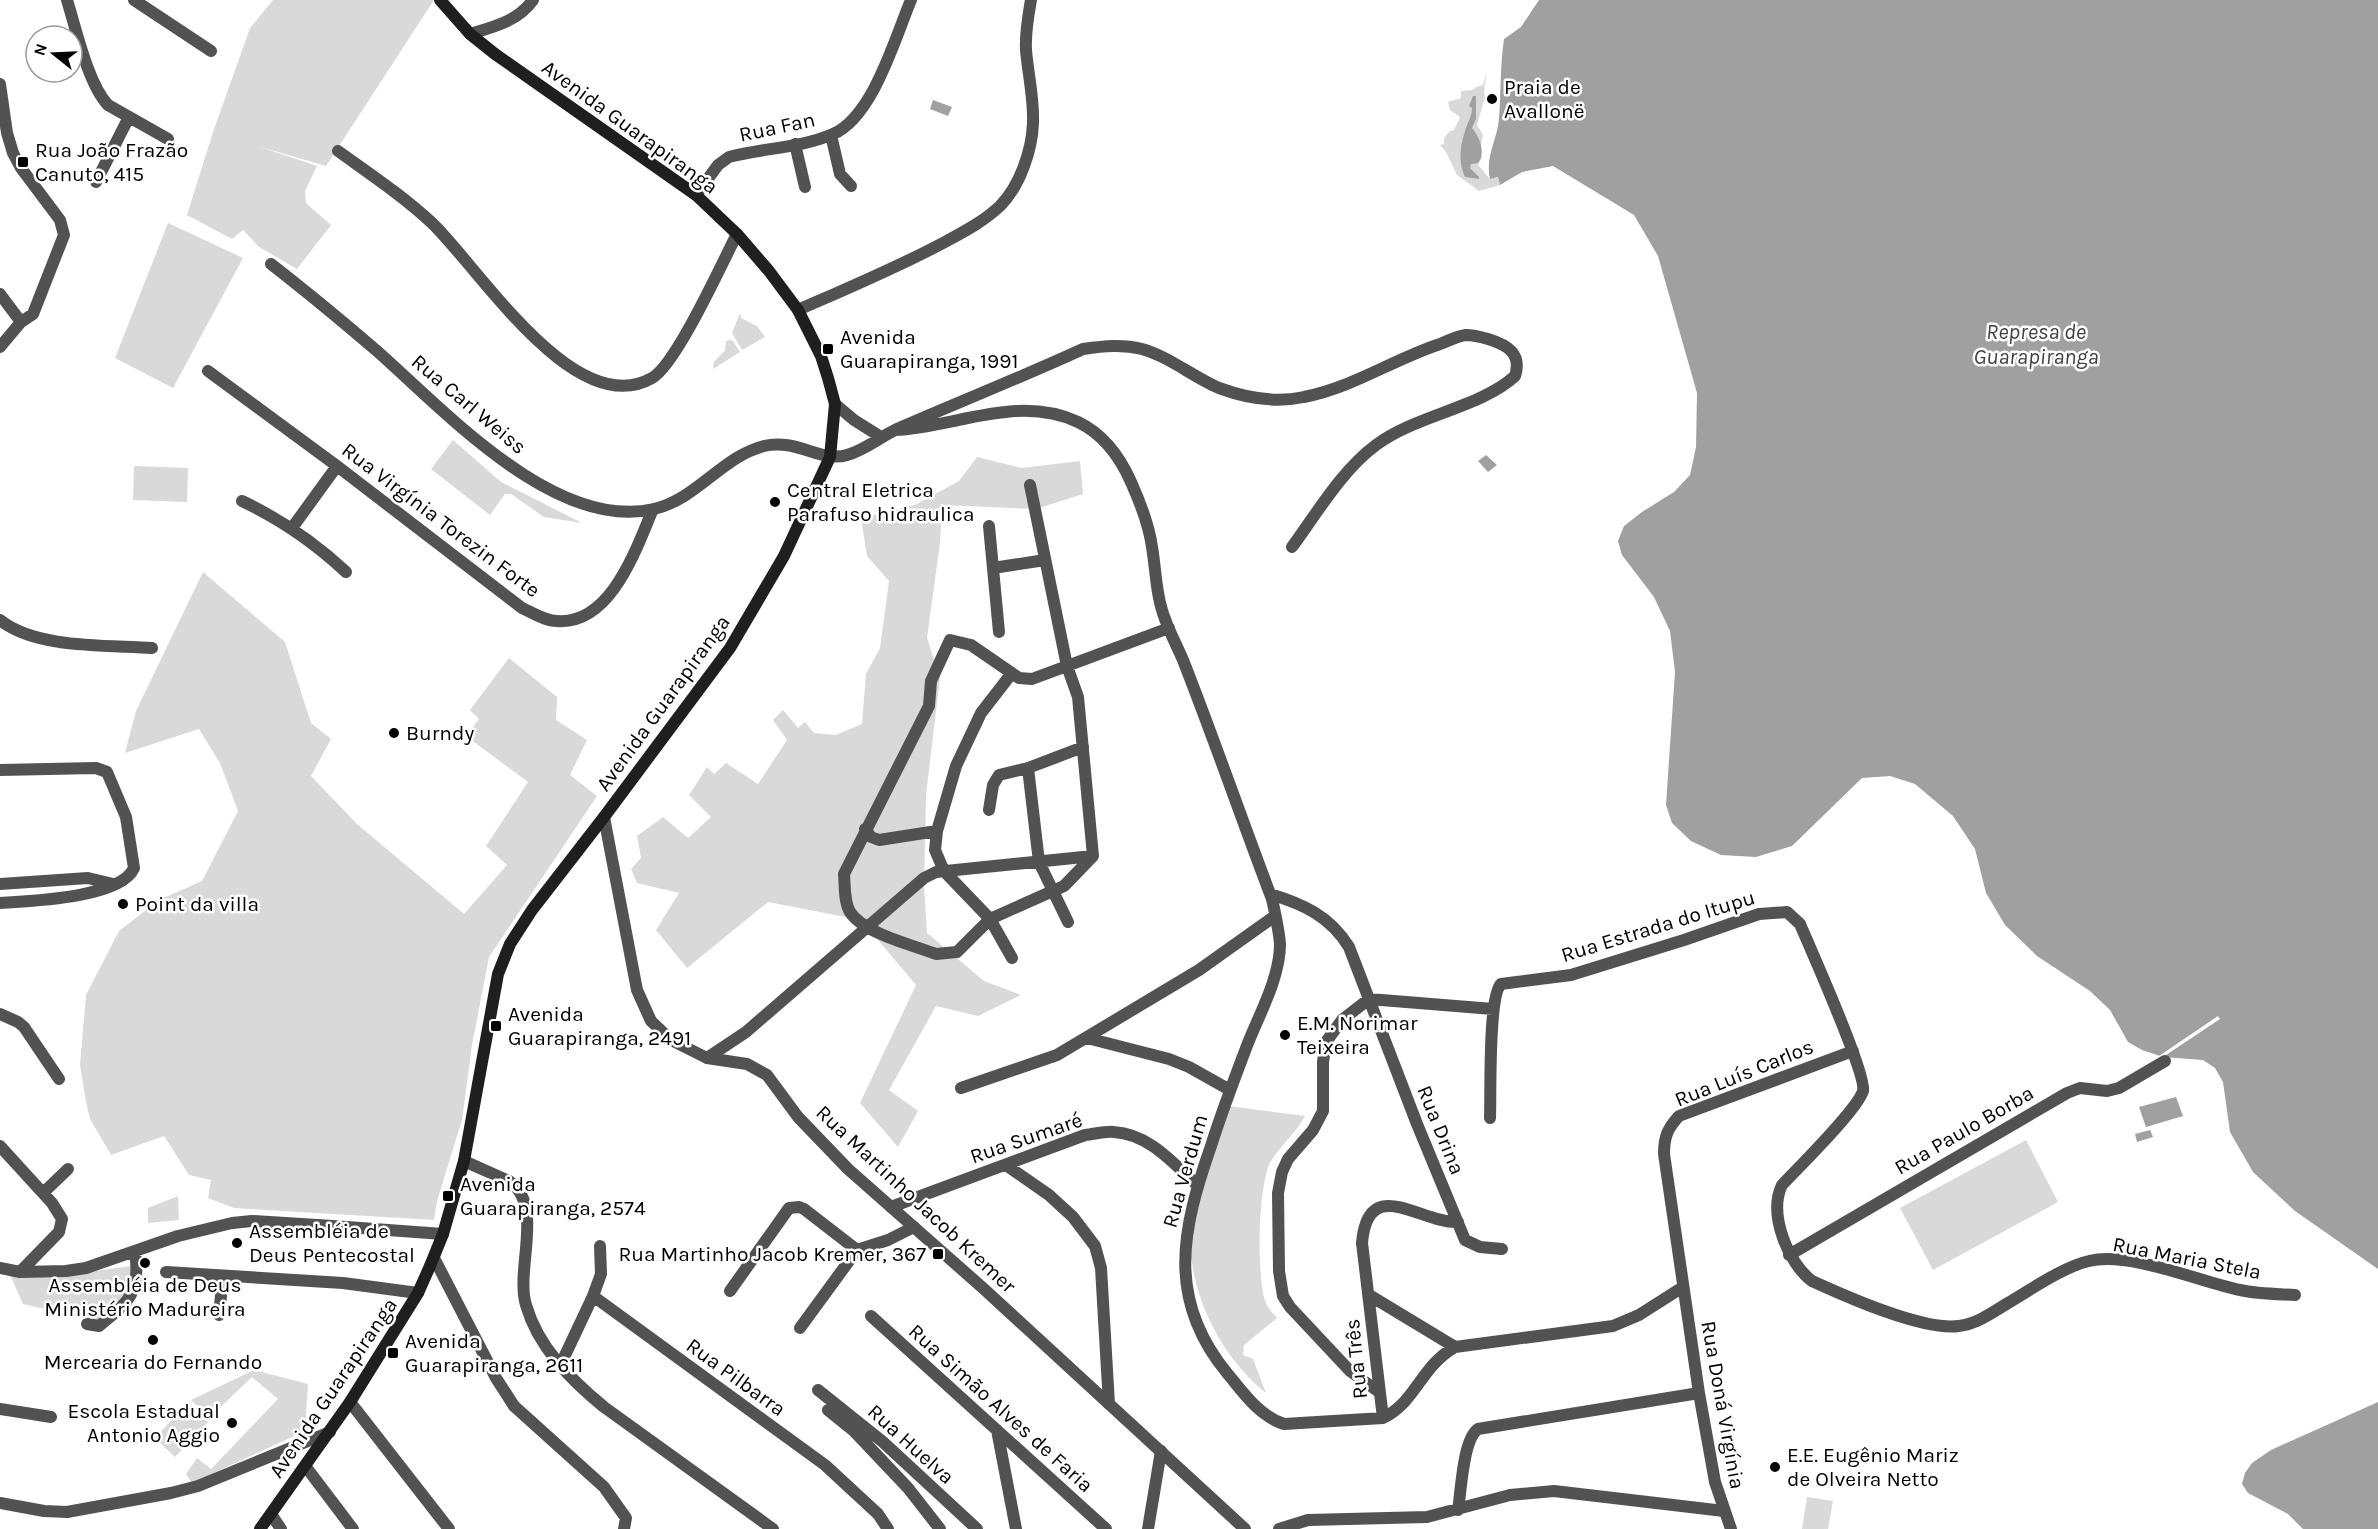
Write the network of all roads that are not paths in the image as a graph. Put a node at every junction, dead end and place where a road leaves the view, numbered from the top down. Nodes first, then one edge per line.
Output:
1 (67, 0) edge
2 (134, 0) edge
3 (440, 0) edge
4 (533, 0) edge
5 (911, 0) edge
6 (1031, 0) edge
7 (470, 34) junction
8 (211, 51) dead end
9 (0, 84) edge
10 (129, 117) junction
11 (831, 135) junction
12 (168, 139) dead end
13 (795, 144) junction
14 (338, 151) dead end
15 (96, 182) dead end
16 (851, 186) dead end
17 (805, 187) dead end
18 (696, 195) junction
19 (737, 234) junction
20 (271, 264) dead end
21 (0, 294) edge
22 (798, 310) junction
23 (21, 322) junction
24 (0, 347) edge
25 (208, 370) dead end
26 (836, 404) junction
27 (895, 430) junction
28 (881, 437) junction
29 (830, 457) junction
30 (337, 466) junction
31 (1029, 485) dead end
32 (242, 501) dead end
33 (653, 509) junction
34 (989, 526) dead end
35 (292, 528) junction
36 (1292, 547) dead end
37 (1045, 560) junction
38 (993, 568) junction
39 (346, 572) dead end
40 (0, 620) edge
41 (1169, 628) junction
42 (999, 632) dead end
43 (152, 648) dead end
44 (1067, 666) junction
45 (1012, 673) junction
46 (1083, 747) junction
47 (1028, 768) junction
48 (0, 770) edge
49 (989, 810) dead end
50 (604, 817) junction
51 (865, 830) junction
52 (937, 831) junction
53 (1093, 856) junction
54 (1040, 862) junction
55 (944, 871) junction
56 (0, 884) edge
57 (113, 884) junction
58 (1054, 892) junction
59 (1270, 894) junction
60 (0, 903) edge
61 (1275, 916) junction
62 (990, 919) junction
63 (1068, 922) dead end
64 (868, 928) junction
65 (1012, 958) dead end
66 (1369, 999) junction
67 (1493, 1009) junction
68 (0, 1014) edge
69 (1087, 1038) junction
70 (1853, 1051) junction
71 (707, 1058) junction
72 (2165, 1061) dead end
73 (59, 1079) dead end
74 (962, 1088) dead end
75 (1230, 1090) junction
76 (1490, 1118) dead end
77 (0, 1146) edge
78 (464, 1161) junction
79 (1006, 1165) junction
80 (68, 1169) dead end
81 (1197, 1185) junction
82 (43, 1193) junction
83 (891, 1207) junction
84 (1458, 1222) junction
85 (914, 1227) junction
86 (443, 1234) junction
87 (600, 1246) dead end
88 (1502, 1249) dead end
89 (857, 1250) junction
90 (135, 1251) junction
91 (1789, 1255) junction
92 (434, 1258) junction
93 (0, 1268) edge
94 (20, 1272) junction
95 (166, 1272) dead end
96 (223, 1276) junction
97 (1683, 1287) junction
98 (730, 1291) dead end
99 (418, 1293) junction
100 (1369, 1295) junction
101 (2295, 1295) dead end
102 (593, 1296) junction
103 (219, 1315) dead end
104 (871, 1316) dead end
105 (1910, 1320) joint
106 (87, 1324) dead end
107 (800, 1328) dead end
108 (1455, 1347) junction
109 (560, 1366) junction
110 (1379, 1392) junction
111 (1699, 1393) junction
112 (350, 1402) junction
113 (1109, 1404) junction
114 (0, 1409) edge
115 (51, 1417) dead end
116 (1383, 1418) junction
117 (997, 1430) junction
118 (330, 1432) junction
119 (1161, 1450) junction
120 (306, 1467) junction
121 (0, 1503) edge
122 (1458, 1510) junction
123 (1724, 1511) junction
124 (271, 1514) junction
125 (628, 1527) edge
126 (260, 1529) edge
127 (281, 1529) edge
128 (353, 1529) edge
129 (449, 1529) edge
130 (773, 1529) edge
131 (888, 1529) edge
132 (940, 1529) edge
133 (977, 1529) edge
134 (1016, 1529) edge
135 (1106, 1529) edge
136 (1148, 1529) edge
137 (1245, 1529) edge
138 (1279, 1529) edge
139 (1731, 1529) edge

1 - 10 street
2 - 8 street
3 - 7 main road, Avenida Guarapiranga
4 - 7 street
5 - 11 street, Rua Fan
6 - 22 street
7 - 18 main road, Avenida Guarapiranga
9 - 23 street
10 - 12 street
10 - 15 street
11 - 13 street, Rua Fan
11 - 16 street
13 - 17 street
13 - 18 street, Rua Fan
14 - 19 street
18 - 19 main road, Avenida Guarapiranga
19 - 22 main road, Avenida Guarapiranga
20 - 33 street, Rua Carl Weiss
21 - 23 street
22 - 26 main road, Avenida Guarapiranga
23 - 24 street
25 - 30 street, Rua Virgínia Torezin Forte
26 - 28 street
26 - 29 main road, Avenida Guarapiranga
27 - 28 street
27 - 36 street
27 - 41 street, Rua Verdum
28 - 29 street
29 - 33 street, Rua Carl Weiss
29 - 50 main road, Avenida Guarapiranga
30 - 33 street, Rua Virgínia Torezin Forte
30 - 35 street
31 - 37 street
32 - 35 street
34 - 38 street
35 - 39 street
37 - 38 street
37 - 44 street
38 - 42 street
40 - 43 street
41 - 44 street
41 - 59 street, Rua Verdum
44 - 45 street
44 - 46 street
45 - 51 street
45 - 52 street
46 - 47 street
46 - 53 street
47 - 49 street
47 - 54 street
48 - 57 street
50 - 71 street, Rua Martinho Jacob Kremer
50 - 78 main road, Avenida Guarapiranga
51 - 52 street
51 - 64 street
52 - 55 street
53 - 54 street
53 - 58 street
54 - 55 street
54 - 58 street
55 - 62 street
55 - 64 street
56 - 57 street
57 - 60 street
58 - 62 street
58 - 63 street
59 - 61 street, Rua Verdum
59 - 66 street, Rua Drina
61 - 69 street
61 - 75 street, Rua Verdum
62 - 64 street
62 - 65 street
64 - 71 street
66 - 67 street
66 - 84 street, Rua Drina
66 - 110 street
67 - 70 street, Rua Estrada do Itupu
67 - 76 street
68 - 73 street
69 - 74 street
69 - 75 street
70 - 91 street, Rua Estrada do Itupu
70 - 97 street, Rua Luís Carlos
71 - 83 street, Rua Martinho Jacob Kremer
72 - 91 street, Rua Paulo Borba
75 - 81 street, Rua Verdum
77 - 82 street
78 - 86 main road, Avenida Guarapiranga
78 - 109 street
79 - 81 street, Rua Sumaré
79 - 83 street, Rua Sumaré
79 - 113 street
80 - 82 street
81 - 116 street, Rua Verdum
82 - 94 street
83 - 85 street, Rua Martinho Jacob Kremer
84 - 88 street, Rua Drina
84 - 100 street, Rua Três
85 - 89 street
85 - 113 street, Rua Martinho Jacob Kremer
86 - 90 street
86 - 92 main road, Avenida Guarapiranga
87 - 102 street
89 - 98 street
89 - 107 street
90 - 94 street
90 - 106 street
91 - 105 street, Rua Estrada do Itupu
92 - 99 main road, Avenida Guarapiranga
92 - 125 street
93 - 94 street
95 - 96 street
96 - 99 street
96 - 103 street
97 - 108 street
97 - 111 street, Rua Doná Virgínia
99 - 112 main road, Avenida Guarapiranga
100 - 108 street
100 - 110 street, Rua Três
101 - 105 street, Rua Maria Stela
102 - 109 street
102 - 131 street, Rua Pilbarra
104 - 117 street, Rua Simão Alves de Faria
108 - 116 street
109 - 130 street
110 - 116 street, Rua Três
111 - 122 street
111 - 123 street, Rua Doná Virgínia
112 - 118 main road, Avenida Guarapiranga
112 - 129 street
113 - 119 street, Rua Martinho Jacob Kremer
114 - 115 street
117 - 134 street
117 - 135 street, Rua Simão Alves de Faria
118 - 120 main road, Avenida Guarapiranga
118 - 121 street
119 - 136 street
119 - 137 street, Rua Martinho Jacob Kremer
120 - 124 main road, Avenida Guarapiranga
120 - 128 street
122 - 123 street
122 - 138 street
123 - 139 street, Rua Doná Virgínia
124 - 126 main road, Avenida Guarapiranga
124 - 127 street
132 - 133 street, Rua Huelva

